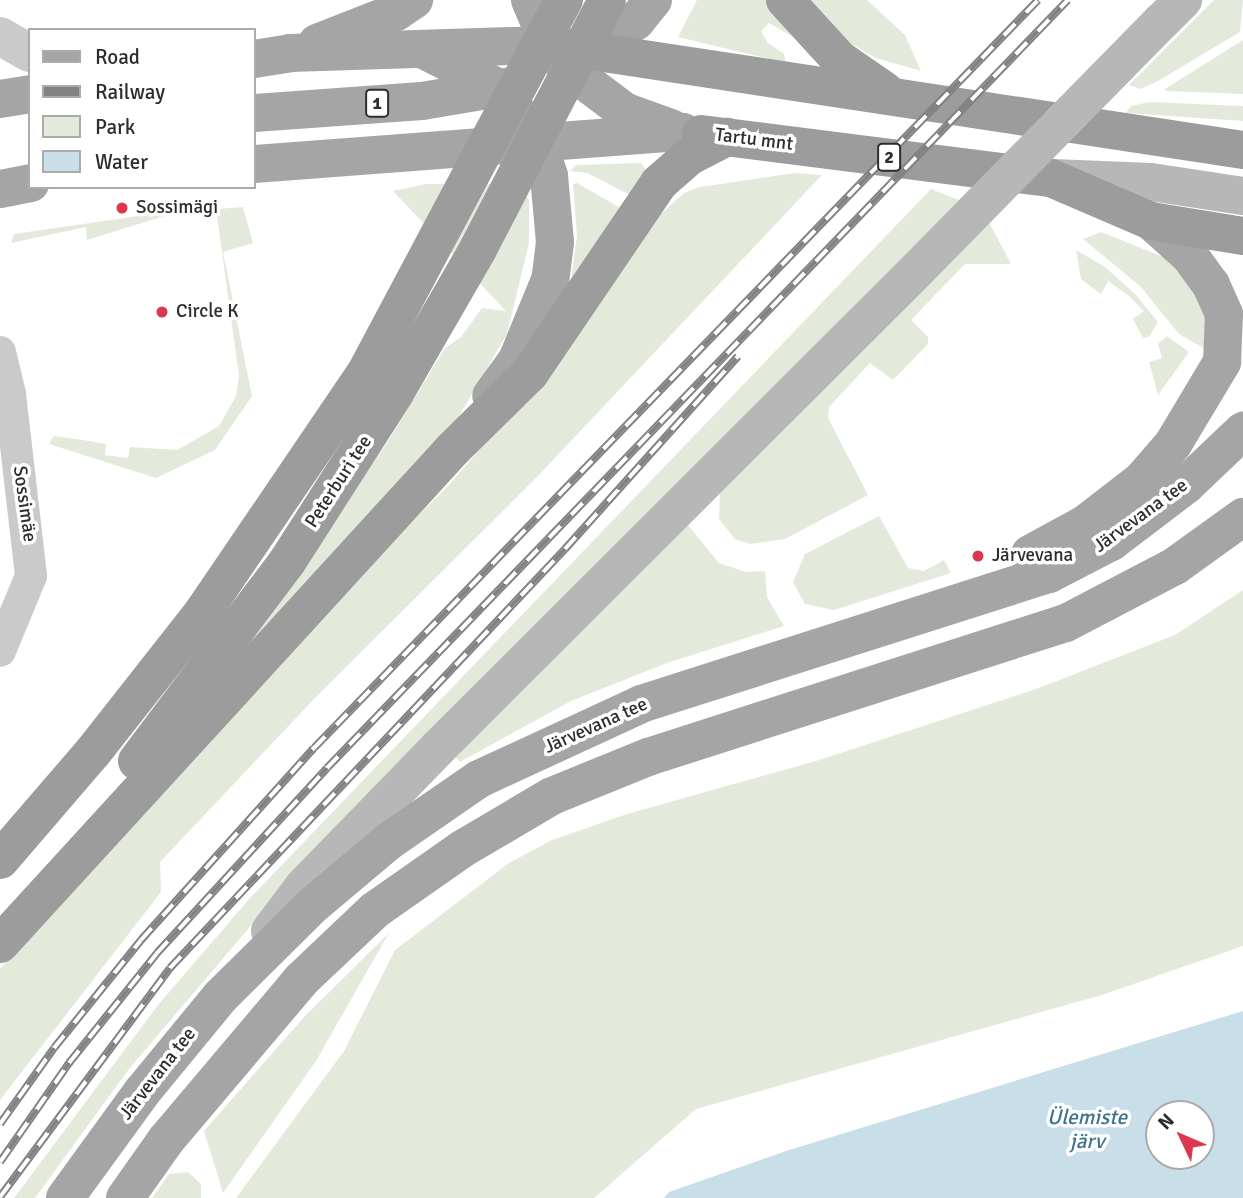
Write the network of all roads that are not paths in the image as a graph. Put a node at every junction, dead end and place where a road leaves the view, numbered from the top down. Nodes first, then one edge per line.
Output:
1 (414, 0) edge
2 (530, 0) edge
3 (564, 0) edge
4 (607, 0) edge
5 (653, 0) edge
6 (785, 0) edge
7 (1172, 11) edge
8 (0, 36) edge
9 (422, 49) junction
10 (600, 50) junction
11 (28, 52) edge
12 (272, 56) edge
13 (558, 57) junction
14 (501, 89) junction
15 (28, 94) edge
16 (895, 98) junction
17 (0, 99) edge
18 (256, 113) edge
19 (683, 132) junction
20 (727, 137) junction
21 (538, 142) junction
22 (1243, 150) edge
23 (256, 164) edge
24 (1051, 177) junction
25 (28, 183) edge
26 (0, 189) edge
27 (1243, 196) edge
28 (1151, 221) junction
29 (1243, 236) edge
30 (0, 352) edge
31 (380, 383) junction
32 (1243, 431) edge
33 (453, 449) junction
34 (1243, 517) edge
35 (896, 622) junction
36 (0, 651) edge
37 (0, 860) edge
38 (0, 918) edge
39 (0, 944) edge
40 (220, 997) junction
41 (65, 1198) edge
42 (125, 1198) edge

1 - 12 main road
2 - 13 main road
3 - 31 highway, Peterburi tee, bridge
4 - 31 highway, Peterburi tee, bridge
5 - 10 main road
6 - 16 highway
7 - 40 main road, bridge
8 - 11 street
9 - 12 main road
9 - 13 main road
9 - 14 main road
10 - 13 highway
10 - 16 highway
13 - 14 main road, 1
13 - 19 main road
14 - 18 main road, 1
14 - 21 main road
15 - 17 main road
16 - 22 highway
19 - 20 highway, Tartu mnt / 2
19 - 21 main road, Tartu mnt / 2
20 - 24 highway, Tartu mnt / 2
20 - 33 highway
21 - 23 main road, Tartu mnt / 2
21 - 33 main road
24 - 27 main road
24 - 28 highway, Tartu mnt / 2
25 - 26 main road
28 - 29 highway, Tartu mnt / 2
28 - 35 main road
30 - 36 street, Sossimäe
31 - 37 highway, Peterburi tee
31 - 38 highway, Peterburi tee
32 - 35 main road, Järvevana tee
33 - 39 highway
34 - 42 main road
35 - 40 main road, Järvevana tee
40 - 41 main road, Järvevana tee

